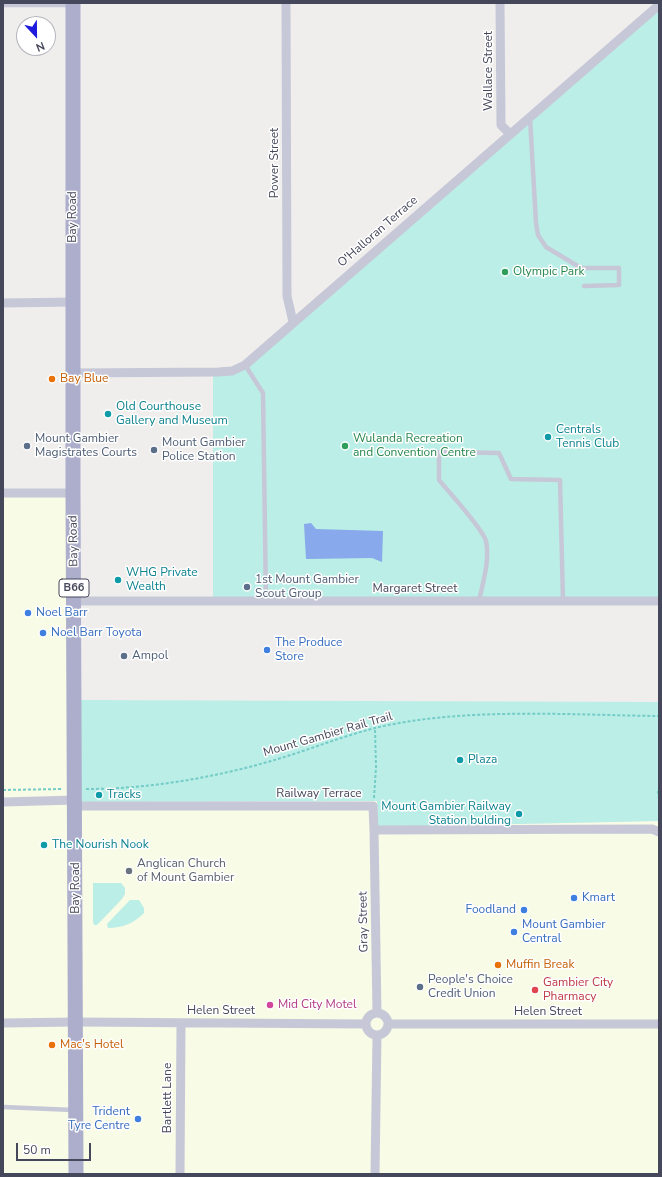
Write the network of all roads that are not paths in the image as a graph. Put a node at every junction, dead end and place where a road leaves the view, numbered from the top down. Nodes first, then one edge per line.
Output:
1 (286, 3) edge
2 (500, 3) edge
3 (73, 4) edge
4 (3, 5) edge
5 (659, 5) edge
6 (530, 116) junction
7 (510, 134) junction
8 (584, 286) dead end
9 (73, 302) junction
10 (3, 303) edge
11 (293, 322) junction
12 (245, 365) junction
13 (73, 373) junction
14 (3, 493) edge
15 (73, 493) junction
16 (74, 601) junction
17 (266, 601) junction
18 (479, 601) junction
19 (562, 601) junction
20 (659, 601) edge
21 (76, 798) junction
22 (3, 802) edge
23 (374, 830) junction
24 (659, 832) edge
25 (377, 1013) junction
26 (76, 1022) junction
27 (3, 1023) edge
28 (181, 1023) junction
29 (366, 1024) junction
30 (388, 1024) junction
31 (659, 1024) edge
32 (377, 1035) junction
33 (3, 1107) edge
34 (76, 1110) junction
35 (76, 1174) edge
36 (180, 1174) edge
37 (375, 1174) edge

1 - 11 street, Power Street
2 - 7 street, Wallace Street
3 - 4 lane
3 - 9 main road, Bay Road / B66
5 - 6 street, O'Halloran Terrace
6 - 7 street, O'Halloran Terrace
6 - 8 lane
7 - 11 street, O'Halloran Terrace
9 - 10 street
9 - 13 main road, Bay Road / B66
11 - 12 street, O'Halloran Terrace
12 - 13 street, O'Halloran Terrace
12 - 17 lane
13 - 15 main road, Bay Road / B66
14 - 15 street
15 - 16 main road, Bay Road / B66
16 - 17 street, Margaret Street
16 - 21 main road, Bay Road / B66
17 - 18 street, Margaret Street
18 - 19 street, Margaret Street
18 - 19 lane
19 - 20 street, Margaret Street
21 - 22 street, Railway Terrace
21 - 23 street, Railway Terrace
21 - 26 main road, Bay Road / B66
23 - 24 street
23 - 25 street, Gray Street
25 - 29 street
25 - 30 street
26 - 27 street, Helen Street
26 - 28 street, Helen Street
26 - 34 main road, Bay Road / B66
28 - 29 street, Helen Street
28 - 36 street, Bartlett Lane
29 - 32 street
30 - 31 street, Helen Street
30 - 32 street
32 - 37 street
33 - 34 lane
34 - 35 main road, Bay Road / B66

